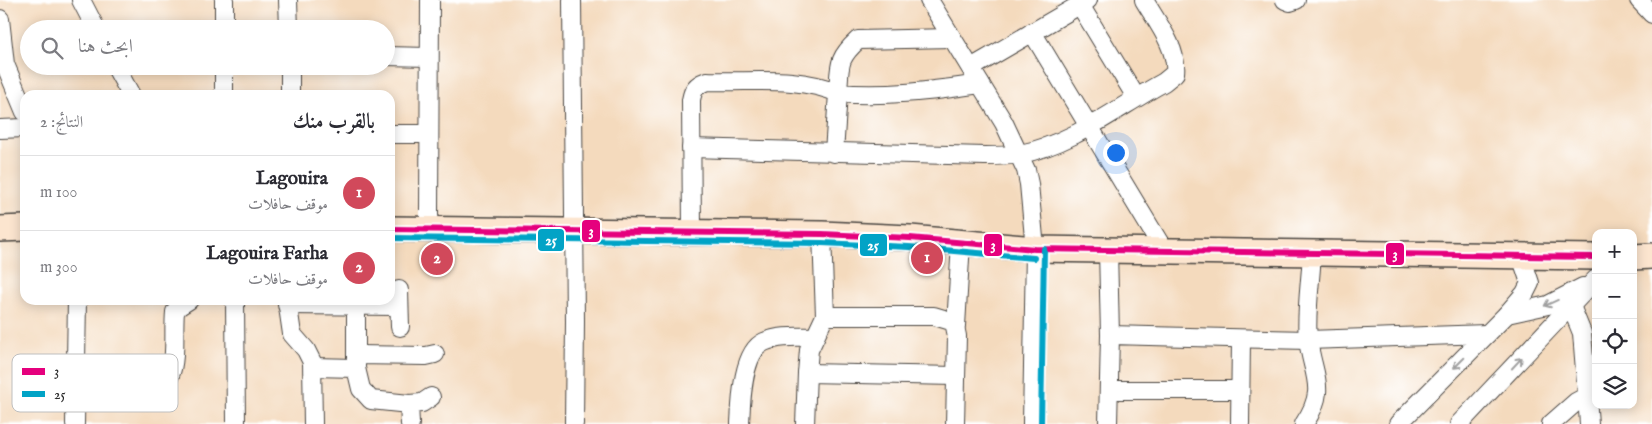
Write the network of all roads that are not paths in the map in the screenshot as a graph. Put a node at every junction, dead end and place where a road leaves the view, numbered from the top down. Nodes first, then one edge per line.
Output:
1 (81, 0) edge
2 (224, 0) edge
3 (288, 0) edge
4 (430, 0) edge
5 (572, 0) edge
6 (929, 0) edge
7 (1144, 0) edge
8 (1285, 0) edge
9 (1296, 0) edge
10 (1639, 0) edge
11 (1084, 2) edge
12 (1652, 14) edge
13 (0, 19) edge
14 (91, 20) edge
15 (224, 20) edge
16 (289, 20) edge
17 (1032, 32) junction
18 (952, 38) junction
19 (395, 56) edge
20 (429, 57) junction
21 (971, 68) junction
22 (120, 75) edge
23 (224, 75) edge
24 (290, 75) edge
25 (980, 84) junction
26 (128, 90) edge
27 (224, 90) edge
28 (290, 90) edge
29 (838, 93) junction
30 (1136, 97) junction
31 (20, 100) edge
32 (1090, 126) junction
33 (20, 128) edge
34 (0, 129) edge
35 (395, 134) edge
36 (429, 134) junction
37 (691, 148) junction
38 (834, 153) junction
39 (1020, 154) junction
40 (0, 228) edge
41 (20, 228) edge
42 (395, 229) edge
43 (431, 231) junction
44 (575, 231) junction
45 (692, 232) junction
46 (822, 234) junction
47 (961, 242) junction
48 (1034, 249) junction
49 (1108, 250) junction
50 (1164, 252) junction
51 (1312, 252) junction
52 (1521, 256) junction
53 (1652, 256) edge
54 (1592, 257) edge
55 (1637, 257) edge
56 (1592, 282) edge
57 (1592, 283) edge
58 (395, 298) edge
59 (77, 305) edge
60 (181, 305) edge
61 (235, 305) edge
62 (287, 305) edge
63 (356, 305) edge
64 (1571, 306) junction
65 (1507, 314) junction
66 (825, 316) junction
67 (956, 326) junction
68 (400, 327) dead end
69 (1110, 334) junction
70 (1487, 334) junction
71 (814, 336) junction
72 (1241, 339) junction
73 (1308, 340) junction
74 (76, 354) edge
75 (174, 354) edge
76 (435, 354) dead end
77 (356, 362) junction
78 (313, 367) junction
79 (807, 373) junction
80 (956, 376) junction
81 (1109, 390) junction
82 (1240, 390) junction
83 (1587, 396) junction
84 (431, 397) dead end
85 (409, 404) junction
86 (236, 424) edge
87 (313, 424) edge
88 (410, 424) edge
89 (574, 424) edge
90 (740, 424) edge
91 (805, 424) edge
92 (955, 424) edge
93 (1032, 424) edge
94 (1108, 424) edge
95 (1240, 424) edge
96 (1304, 424) edge
97 (1398, 424) edge
98 (1459, 424) edge
99 (1551, 424) edge
100 (1588, 424) edge

1 - 14 street
2 - 15 street
3 - 16 street
4 - 20 street
5 - 44 street
6 - 18 street
7 - 30 street
8 - 9 street
10 - 12 street
11 - 17 street
11 - 30 street
13 - 31 street
17 - 21 street
17 - 32 street
18 - 21 street
18 - 29 street
19 - 20 street
20 - 36 street
21 - 25 street
22 - 26 street
23 - 27 street
24 - 28 street
25 - 29 street
25 - 39 street
29 - 37 street
29 - 38 street
30 - 32 street
32 - 39 street
32 - 50 street
33 - 34 street
35 - 36 street
36 - 43 street
37 - 38 street
37 - 45 street
38 - 39 street
39 - 48 street
40 - 41 street
42 - 43 street
43 - 44 street
44 - 45 street
44 - 89 street
45 - 46 street
46 - 47 street
46 - 66 street
47 - 48 street
47 - 67 street
48 - 49 street
48 - 93 street
49 - 50 street
49 - 69 street
50 - 51 street
51 - 52 street
51 - 73 street
52 - 54 street
52 - 65 street
53 - 55 street
56 -> 65 street
57 - 64 street
58 - 68 street
59 - 74 street
60 - 75 street
61 - 86 street
62 - 78 street
63 - 77 street
64 - 83 street
98 -> 64 street
65 - 70 street
66 - 67 street
66 - 71 street
67 - 80 street
69 - 72 street
69 - 81 street
70 - 73 street
70 -> 97 street
71 - 79 street
71 - 90 street
72 - 73 street
72 - 82 street
73 - 96 street
76 - 77 street
77 - 78 street
77 - 85 street
78 - 87 street
79 - 80 street
79 - 91 street
80 - 92 street
81 - 82 street
81 - 94 street
82 - 95 street
83 - 99 street
83 - 100 street
84 - 85 street
85 - 88 street

